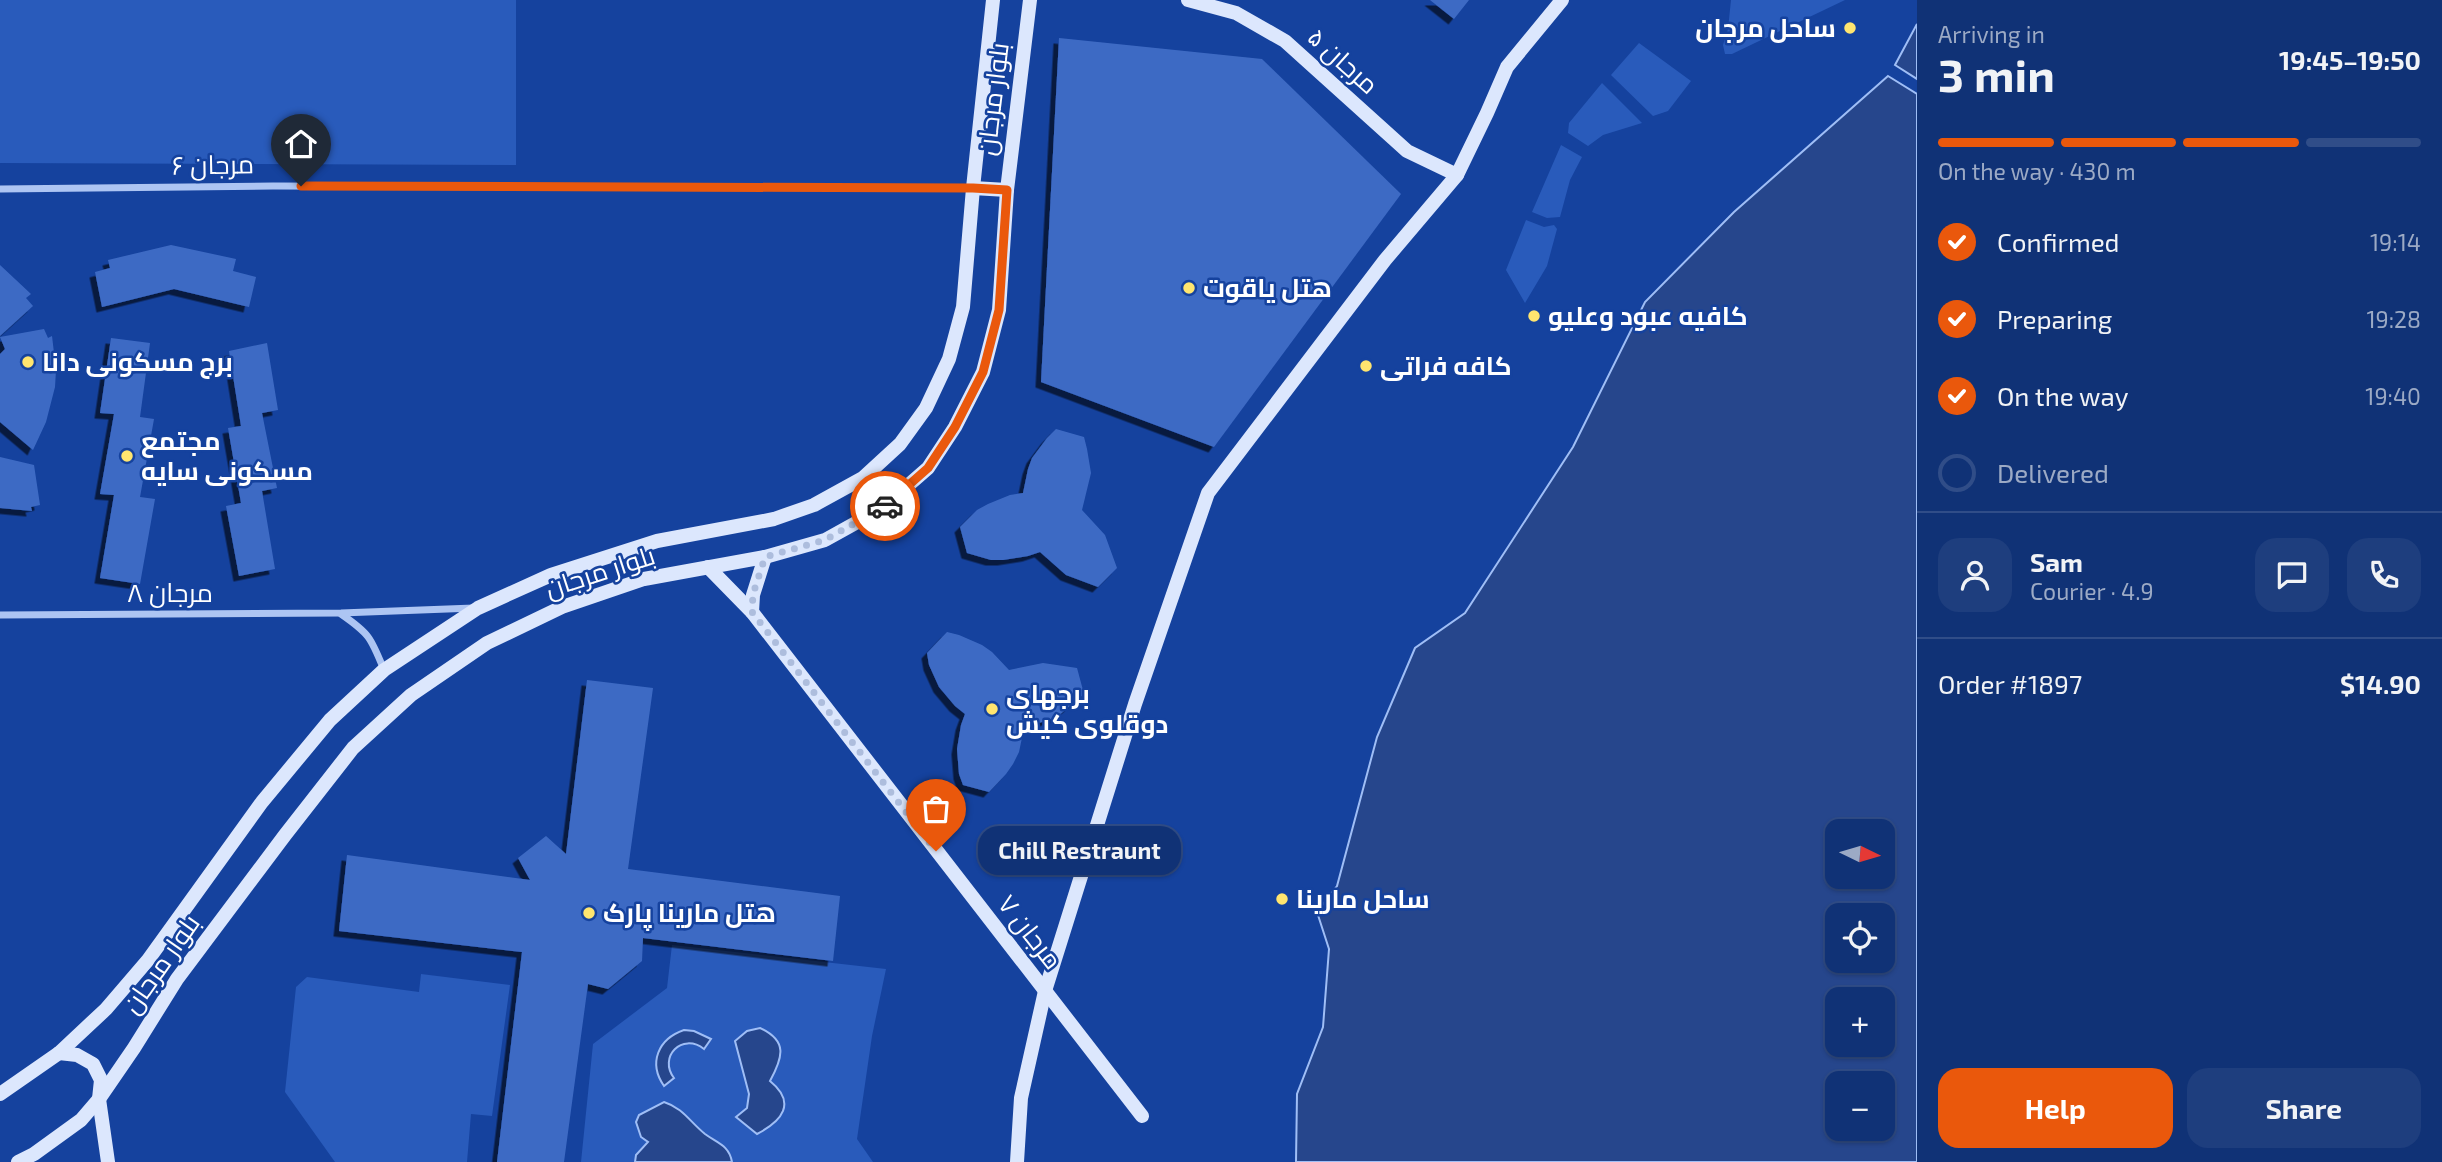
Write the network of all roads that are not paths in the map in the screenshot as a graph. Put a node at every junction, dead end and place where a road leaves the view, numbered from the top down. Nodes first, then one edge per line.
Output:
1 (993, 0) edge
2 (1030, 0) edge
3 (1188, 0) edge
4 (1562, 0) edge
5 (1457, 175) junction
6 (973, 188) junction
7 (0, 189) edge
8 (1007, 190) junction
9 (765, 557) junction
10 (708, 567) junction
11 (478, 608) junction
12 (752, 612) junction
13 (341, 613) junction
14 (0, 615) edge
15 (384, 670) junction
16 (1045, 991) junction
17 (59, 1053) junction
18 (0, 1094) edge
19 (99, 1098) junction
20 (1142, 1116) dead end
21 (18, 1162) edge
22 (108, 1162) edge
23 (1017, 1162) edge

1 - 6 main road, بلوار مرجان
2 - 8 main road, بلوار مرجان
3 - 5 main road, مرجان ۵
4 - 5 main road
5 - 16 main road
6 - 7 street, مرجان ۶
6 - 8 main road
6 - 11 main road, بلوار مرجان
8 - 9 main road, بلوار مرجان
9 - 10 main road, بلوار مرجان
9 - 12 main road
10 - 12 main road, مرجان ۷
10 - 19 main road, بلوار مرجان
11 - 13 street, مرجان ۸
11 - 15 main road, بلوار مرجان
12 - 16 main road, مرجان ۷
13 - 14 street, مرجان ۸
13 - 15 street
15 - 17 main road, بلوار مرجان
16 - 20 main road, مرجان ۷
16 - 23 main road
17 - 18 main road, بلوار مرجان
17 - 19 main road
19 - 21 main road, بلوار مرجان
19 - 22 main road

